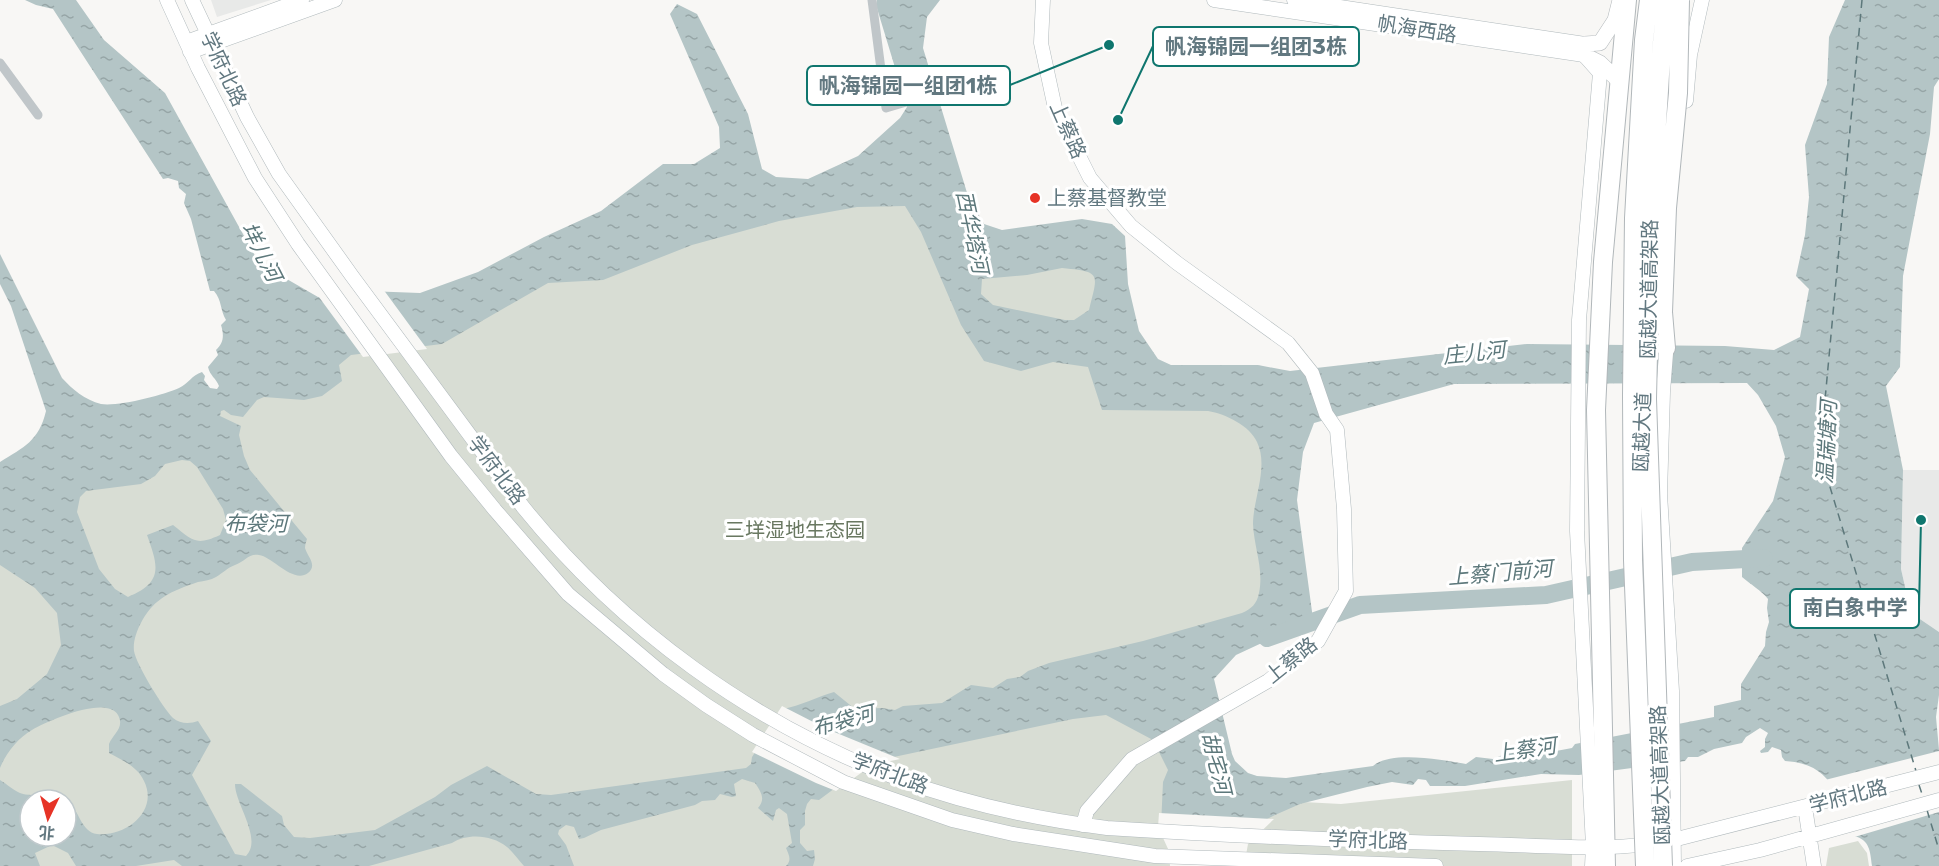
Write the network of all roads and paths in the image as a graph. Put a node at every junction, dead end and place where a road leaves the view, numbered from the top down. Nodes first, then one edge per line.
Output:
1 (167, 0) edge
2 (192, 0) edge
3 (302, 0) edge
4 (335, 0) edge
5 (872, 0) edge
6 (1043, 0) edge
7 (1214, 0) edge
8 (1294, 0) edge
9 (1620, 0) edge
10 (1627, 0) edge
11 (1649, 0) edge
12 (1667, 0) edge
13 (1679, 0) edge
14 (1702, 0) edge
15 (210, 39) junction
16 (188, 47) junction
17 (1585, 50) junction
18 (0, 63) edge
19 (1619, 81) junction
20 (943, 91) dead end
21 (38, 115) dead end
22 (1659, 221) junction
23 (1673, 268) junction
24 (1666, 348) junction
25 (1939, 772) edge
26 (1939, 800) edge
27 (1805, 807) junction
28 (1083, 825) junction
29 (1809, 836) junction
30 (1666, 842) junction
31 (1600, 846) junction
32 (1436, 866) edge
33 (1592, 866) edge
34 (1606, 866) edge
35 (1646, 866) edge
36 (1658, 866) edge
37 (1663, 866) edge
38 (1674, 866) edge
39 (1687, 866) edge
40 (1814, 866) edge

1 - 16 main road, 学府北路
2 - 15 main road, 学府北路
3 - 15 main road
4 - 15 main road
5 - 20 street
6 - 28 main road, 上蔡路
7 - 17 main road, 帆海西路
8 - 17 main road, 帆海西路
9 - 17 main road
10 - 19 highway
11 - 35 highway, 瓯越大道高架路, bridge
12 - 37 highway, 瓯越大道高架路, bridge
13 - 22 highway, 瓯越大道
13 - 24 highway, bridge
14 - 23 main road
15 - 16 main road
15 - 28 main road, 学府北路
16 - 32 main road, 学府北路
17 - 19 main road
17 - 31 main road
18 - 21 street
19 - 31 highway
22 - 23 main road
22 - 30 highway, 瓯越大道, bridge
23 - 24 main road
24 - 30 main road
25 - 27 main road, 学府北路
26 - 29 main road
27 - 29 main road
27 - 30 main road, 学府北路
28 - 31 main road, 学府北路
29 - 39 main road
29 - 40 main road
30 - 31 main road, 学府北路
30 - 36 highway, 瓯越大道
30 - 38 main road
31 - 33 main road
31 - 34 highway

